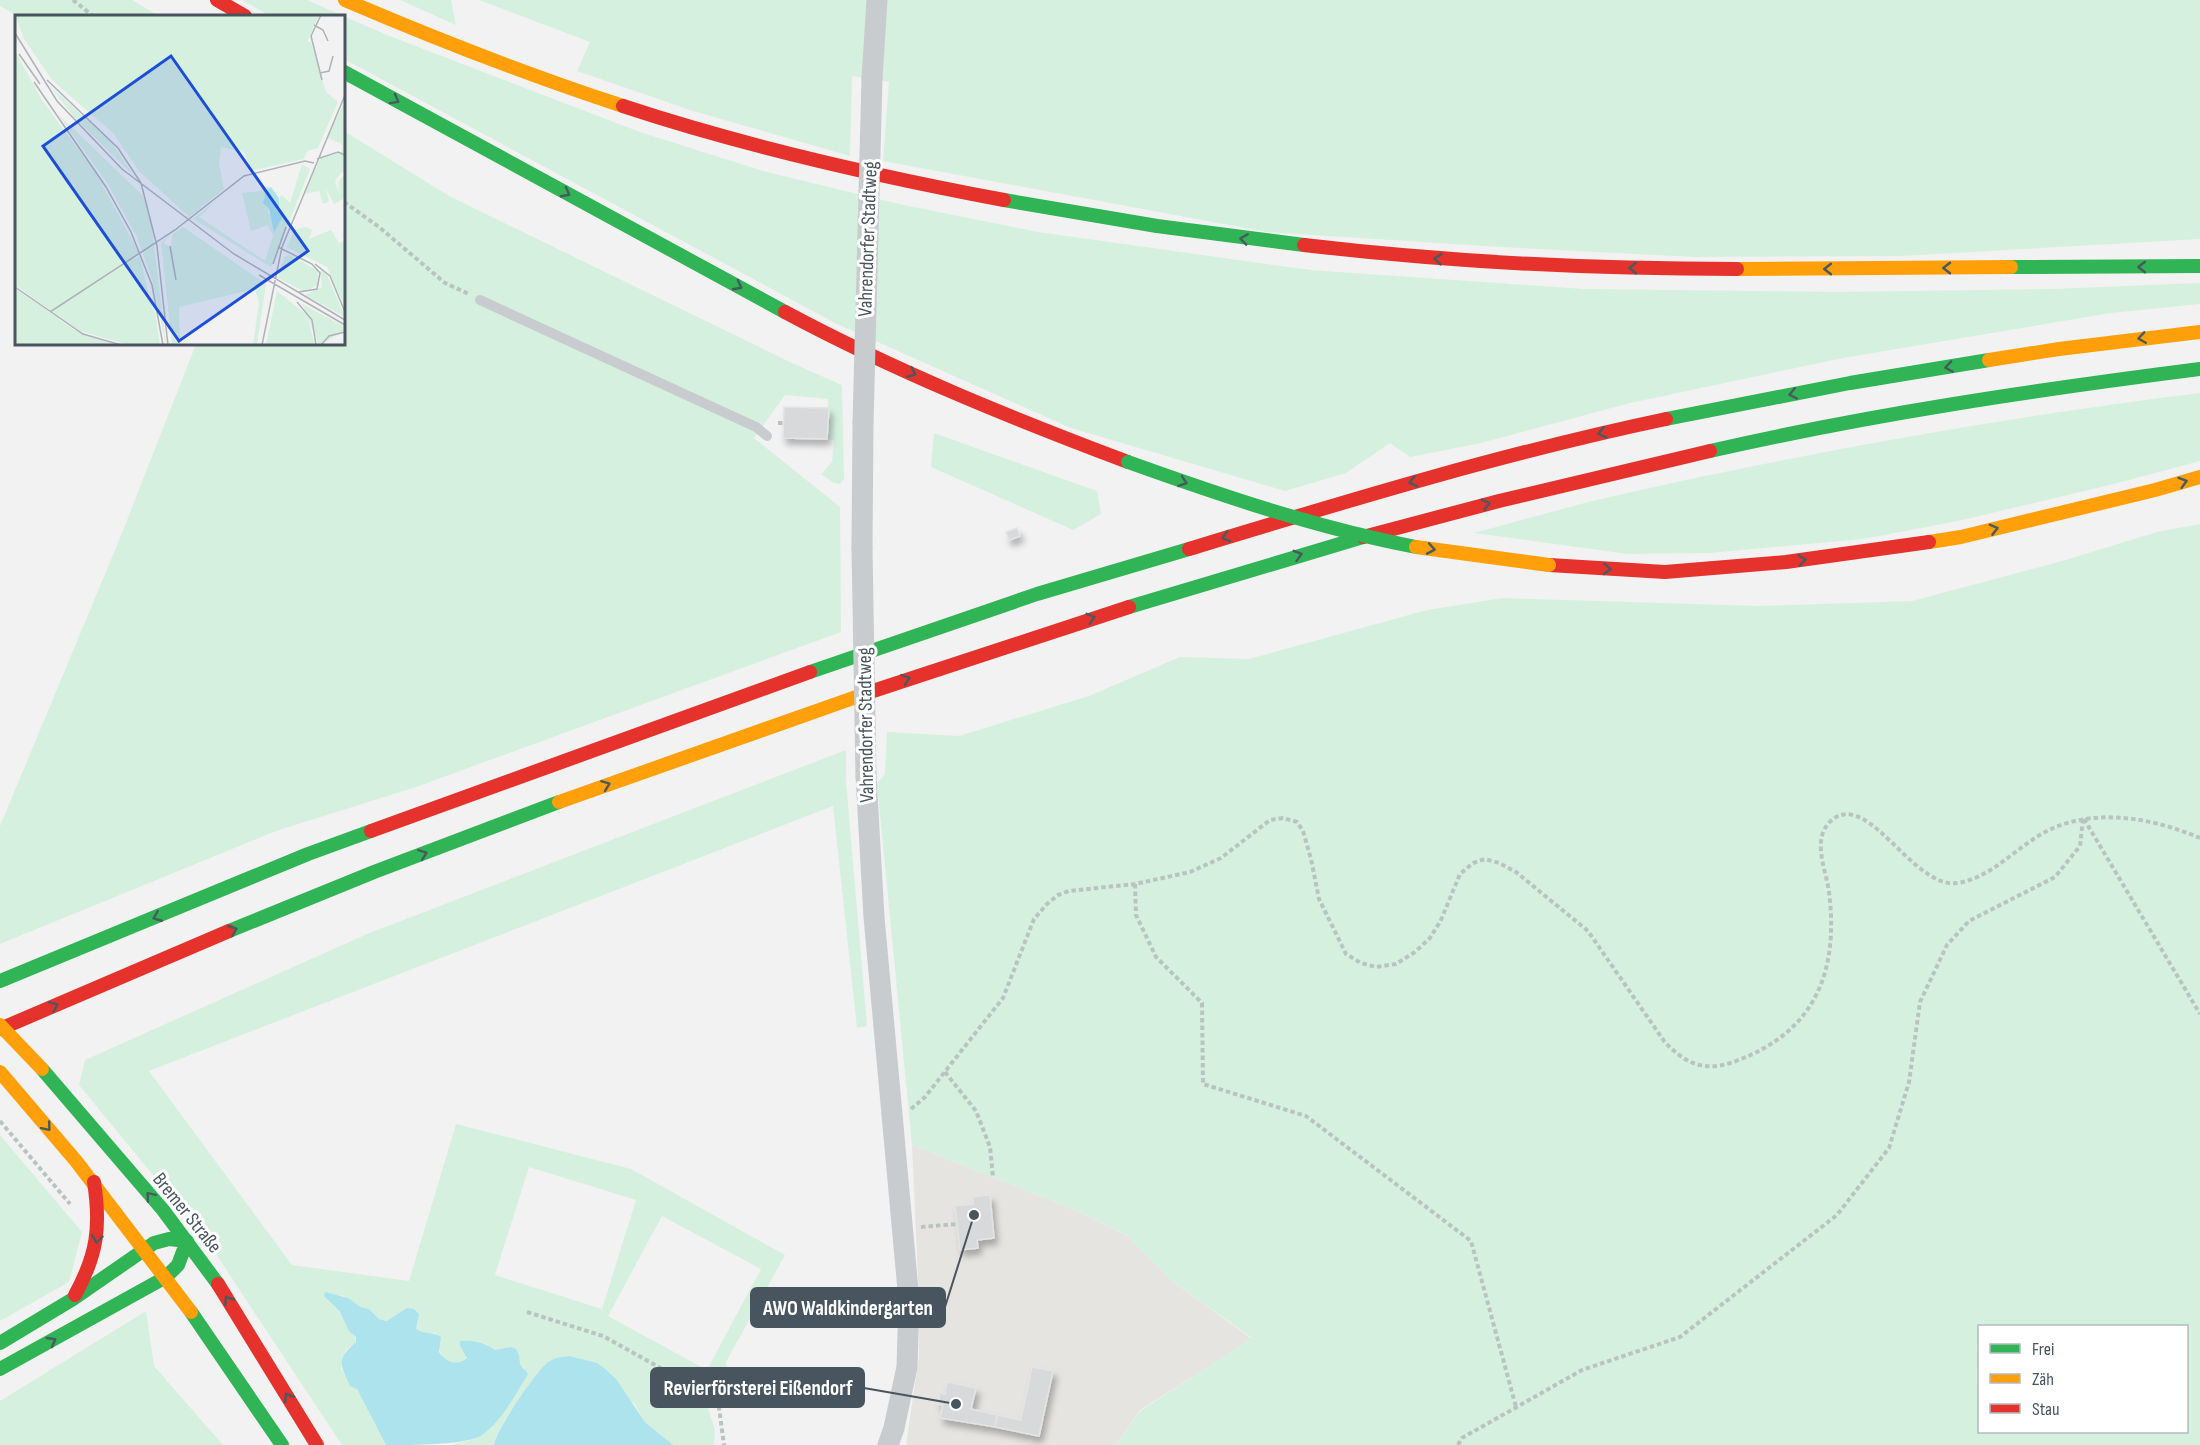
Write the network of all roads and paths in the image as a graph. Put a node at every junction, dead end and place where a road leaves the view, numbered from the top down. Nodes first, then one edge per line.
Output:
1 (73, 0) edge
2 (217, 0) edge
3 (345, 0) edge
4 (877, 0) edge
5 (92, 15) edge
6 (243, 15) edge
7 (345, 73) edge
8 (345, 203) edge
9 (2200, 266) edge
10 (480, 300) joint
11 (2200, 332) edge
12 (2200, 369) edge
13 (767, 436) dead end
14 (2200, 477) edge
15 (2084, 819) junction
16 (2200, 838) edge
17 (1135, 884) junction
18 (0, 981) edge
19 (2200, 1014) edge
20 (0, 1027) edge
21 (945, 1072) junction
22 (5, 1077) edge
23 (892, 1115) junction
24 (0, 1121) edge
25 (993, 1177) dead end
26 (94, 1182) junction
27 (77, 1213) dead end
28 (957, 1224) dead end
29 (918, 1227) dead end
30 (187, 1241) junction
31 (145, 1249) junction
32 (166, 1277) junction
33 (73, 1299) junction
34 (527, 1312) dead end
35 (0, 1343) edge
36 (0, 1369) edge
37 (1516, 1407) junction
38 (282, 1445) edge
39 (317, 1445) edge
40 (724, 1445) edge
41 (888, 1445) edge
42 (1458, 1445) edge

1 - 5 path
2 - 6 main road
9 -> 3 main road
4 - 23 street, Vahrendorfer Stadtweg, bridge
7 -> 14 main road, bridge
8 - 10 path
10 - 13 lane
11 -> 18 main road
20 -> 12 main road
15 - 16 path
15 - 17 path
15 - 19 path
15 - 37 path
17 - 21 path
17 - 37 path
30 -> 20 main road, Bremer Straße, bridge
21 - 23 path
21 - 25 path
22 -> 26 main road
23 - 41 street, Vahrendorfer Stadtweg
24 - 27 path
26 - 31 main road
26 -> 33 main road
28 - 29 path
30 - 31 main road
30 - 32 main road
39 -> 30 main road, Bremer Straße
31 - 32 main road
31 - 33 main road
36 -> 32 main road
32 - 38 main road
33 - 35 main road
34 - 40 path
37 - 42 path

